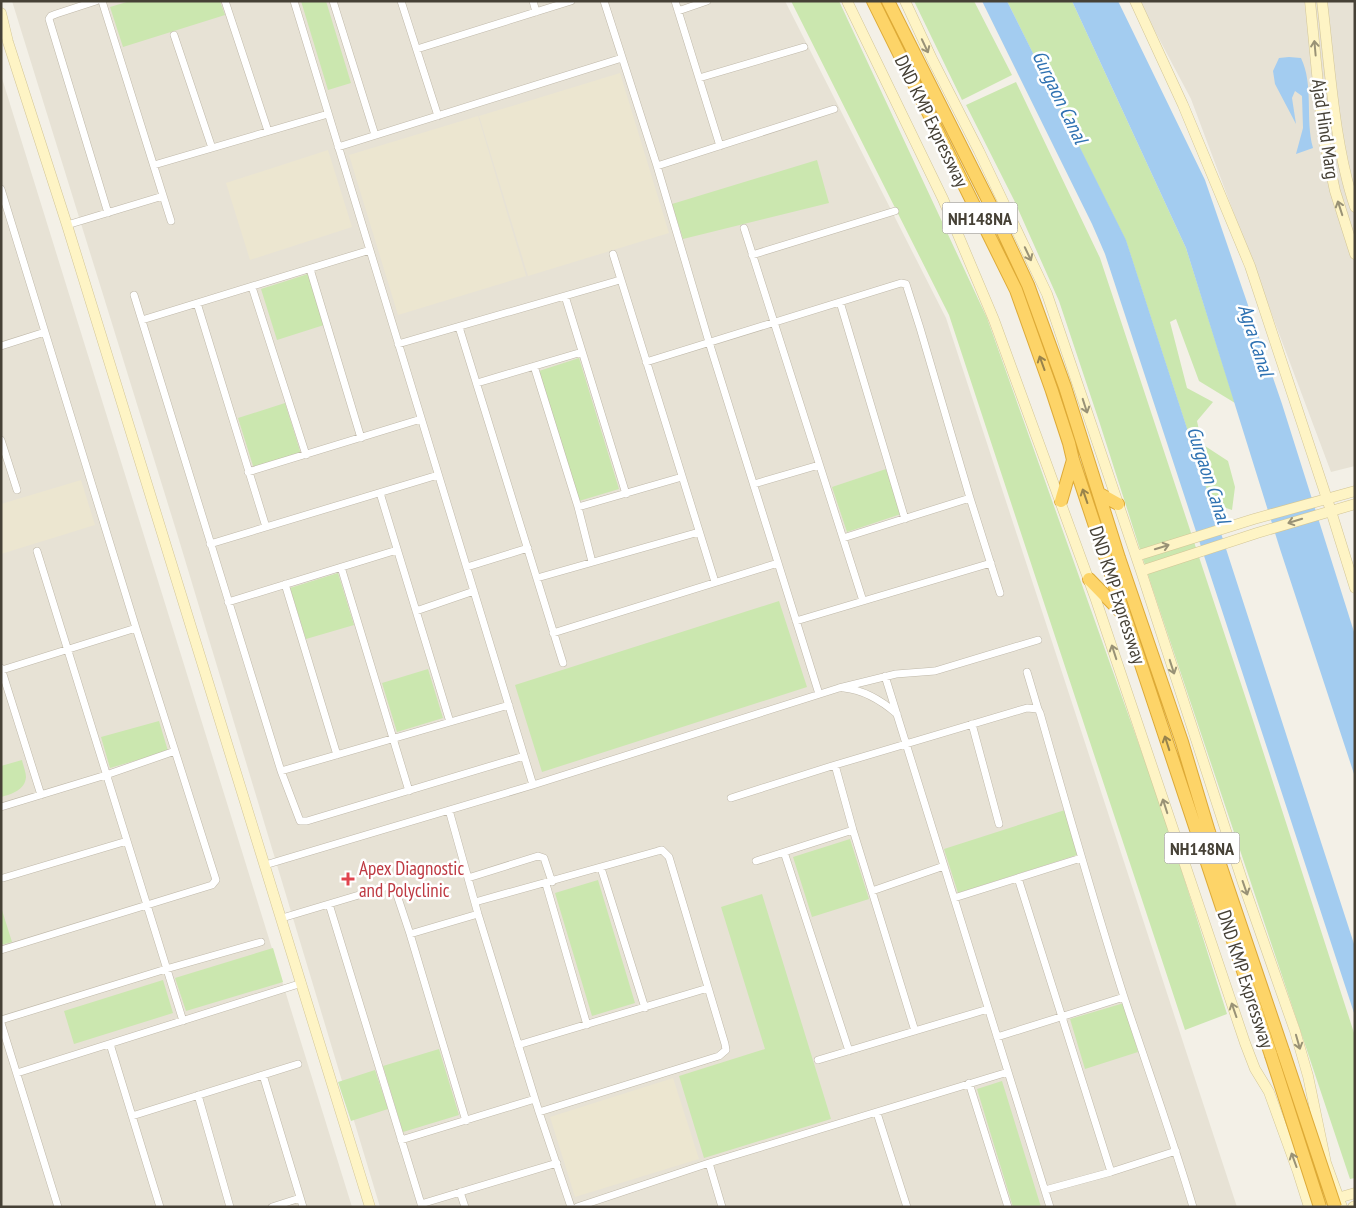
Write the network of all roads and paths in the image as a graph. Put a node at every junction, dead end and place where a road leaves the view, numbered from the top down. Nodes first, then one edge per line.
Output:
1 (96, 1) edge
2 (102, 1) edge
3 (225, 1) edge
4 (294, 1) edge
5 (333, 1) edge
6 (401, 1) edge
7 (533, 1) edge
8 (571, 1) edge
9 (604, 1) edge
10 (675, 1) edge
11 (707, 1) edge
12 (847, 1) edge
13 (873, 1) edge
14 (888, 1) edge
15 (905, 1) edge
16 (1134, 1) edge
17 (1310, 1) edge
18 (1322, 1) edge
19 (678, 11) junction
20 (536, 12) junction
21 (1, 13) edge
22 (174, 35) dead end
23 (5, 40) edge
24 (804, 47) dead end
25 (417, 49) junction
26 (622, 58) junction
27 (699, 78) junction
28 (834, 108) dead end
29 (328, 114) junction
30 (438, 116) junction
31 (268, 131) junction
32 (374, 135) junction
33 (720, 146) junction
34 (338, 147) junction
35 (212, 148) junction
36 (154, 165) junction
37 (657, 166) junction
38 (1, 189) edge
39 (163, 196) junction
40 (1355, 207) edge
41 (895, 211) dead end
42 (108, 213) junction
43 (171, 221) dead end
44 (66, 225) junction
45 (744, 228) dead end
46 (370, 250) junction
47 (613, 254) dead end
48 (1355, 254) edge
49 (752, 255) junction
50 (310, 269) junction
51 (620, 280) junction
52 (252, 286) junction
53 (134, 295) dead end
54 (565, 296) junction
55 (840, 302) junction
56 (197, 304) junction
57 (142, 320) junction
58 (774, 322) junction
59 (459, 327) junction
60 (45, 332) junction
61 (709, 342) junction
62 (398, 344) junction
63 (1, 346) edge
64 (582, 352) junction
65 (646, 362) junction
66 (534, 366) junction
67 (477, 383) junction
68 (421, 419) junction
69 (361, 438) junction
70 (1, 440) edge
71 (306, 455) junction
72 (1073, 460) junction
73 (819, 465) junction
74 (248, 472) junction
75 (438, 475) junction
76 (682, 477) junction
77 (754, 484) junction
78 (17, 490) dead end
79 (1355, 491) edge
80 (380, 493) junction
81 (626, 494) junction
82 (1100, 494) junction
83 (970, 498) junction
84 (1322, 499) junction
85 (1061, 501) junction
86 (1118, 504) junction
87 (1355, 504) edge
88 (578, 507) junction
89 (1327, 512) junction
90 (1259, 518) junction
91 (905, 519) junction
92 (266, 527) junction
93 (1262, 531) junction
94 (699, 532) junction
95 (843, 538) junction
96 (210, 544) junction
97 (528, 548) junction
98 (397, 550) junction
99 (37, 551) dead end
100 (1136, 556) junction
101 (592, 562) junction
102 (991, 562) junction
103 (778, 563) junction
104 (341, 567) junction
105 (466, 567) junction
106 (1141, 571) junction
107 (537, 578) junction
108 (1089, 579) junction
109 (715, 582) junction
110 (285, 584) junction
111 (1355, 588) edge
112 (474, 591) junction
113 (1000, 593) dead end
114 (863, 601) junction
115 (228, 602) junction
116 (416, 611) junction
117 (1125, 617) junction
118 (796, 621) junction
119 (136, 628) junction
120 (553, 633) junction
121 (1038, 640) dead end
122 (67, 650) junction
123 (563, 662) dead end
124 (2, 669) edge
125 (1027, 672) dead end
126 (885, 676) junction
127 (839, 688) junction
128 (819, 694) junction
129 (509, 705) junction
130 (1038, 709) junction
131 (897, 714) junction
132 (450, 722) junction
133 (972, 724) junction
134 (393, 738) junction
135 (906, 745) junction
136 (176, 751) junction
137 (337, 755) junction
138 (524, 756) junction
139 (835, 765) junction
140 (281, 771) junction
141 (106, 775) junction
142 (533, 785) junction
143 (409, 791) junction
144 (41, 795) junction
145 (731, 798) dead end
146 (1, 807) edge
147 (449, 810) junction
148 (999, 824) dead end
149 (853, 830) junction
150 (127, 841) junction
151 (784, 852) junction
152 (1081, 858) junction
153 (756, 861) dead end
154 (265, 865) junction
155 (944, 866) junction
156 (601, 868) junction
157 (3, 878) dead end
158 (468, 878) junction
159 (1018, 878) junction
160 (549, 883) junction
161 (872, 891) junction
162 (954, 898) junction
163 (475, 902) junction
164 (329, 904) junction
165 (146, 906) junction
166 (478, 914) junction
167 (282, 918) junction
168 (410, 934) junction
169 (261, 942) dead end
170 (1, 950) edge
171 (166, 969) junction
172 (302, 983) junction
173 (708, 988) junction
174 (1124, 997) junction
175 (645, 1008) junction
176 (988, 1009) junction
177 (1062, 1017) junction
178 (183, 1021) junction
179 (1, 1022) edge
180 (587, 1025) junction
181 (915, 1031) junction
182 (997, 1037) junction
183 (110, 1044) junction
184 (518, 1045) junction
185 (849, 1051) junction
186 (818, 1060) dead end
187 (298, 1064) dead end
188 (1008, 1072) junction
189 (17, 1073) junction
190 (263, 1075) junction
191 (969, 1083) junction
192 (198, 1095) junction
193 (535, 1099) junction
194 (539, 1112) junction
195 (877, 1113) junction
196 (132, 1116) junction
197 (466, 1121) junction
198 (402, 1140) junction
199 (1176, 1152) junction
200 (557, 1163) junction
201 (709, 1163) junction
202 (1111, 1172) junction
203 (1045, 1190) junction
204 (460, 1192) junction
205 (1355, 1193) edge
206 (300, 1198) junction
207 (1339, 1204) edge
208 (422, 1205) edge
209 (58, 1207) edge
210 (160, 1207) edge
211 (230, 1207) edge
212 (272, 1207) edge
213 (303, 1207) edge
214 (370, 1207) edge
215 (465, 1207) edge
216 (571, 1207) edge
217 (577, 1207) edge
218 (722, 1207) edge
219 (907, 1207) edge
220 (1008, 1207) edge
221 (1050, 1207) edge
222 (1193, 1207) edge
223 (1309, 1207) edge
224 (1320, 1207) edge

1 - 42 street
2 - 36 street
3 - 31 street
4 - 29 street
5 - 32 street
6 - 25 street
7 - 20 street
8 - 20 street
9 - 26 street
10 - 19 street
11 - 19 street
12 - 85 street
72 -> 13 highway, DND KMP Expressway / NH148NA
14 - 82 highway, DND KMP Expressway / NH148NA
15 -> 86 street
16 - 84 street
48 -> 17 street, Ajad Hind Marg
18 - 40 street
19 - 27 street
20 - 25 street
21 - 23 street
22 - 35 street
23 - 44 street
24 - 27 street
25 - 30 street
26 - 30 street
26 - 37 street
27 - 33 street
28 - 33 street
29 - 31 street
29 - 34 street
30 - 32 street
31 - 35 street
32 - 34 street
33 - 37 street
34 - 46 street
35 - 36 street
36 - 39 street
37 - 61 street
38 - 60 street
39 - 42 street
39 - 43 street
41 - 49 street
42 - 44 street
44 - 154 street
45 - 49 street
46 - 50 street
46 - 62 street
47 - 51 street
49 - 58 street
50 - 52 street
50 - 69 street
51 - 54 street
51 - 65 street
52 - 56 street
52 - 71 street
53 - 57 street
54 - 59 street
54 - 64 street
55 - 58 street
55 - 83 street
55 - 91 street
56 - 57 street
56 - 74 street
57 - 96 street
58 - 61 street
58 - 73 street
59 - 62 street
59 - 67 street
60 - 63 street
60 - 119 street
61 - 65 street
61 - 77 street
62 - 68 street
64 - 66 street
64 - 81 street
65 - 76 street
66 - 67 street
66 - 88 street
67 - 97 street
68 - 69 street
68 - 75 street
69 - 71 street
70 - 78 street
71 - 74 street
72 - 85 highway
117 -> 72 highway, DND KMP Expressway / NH148NA
73 - 77 street
73 - 95 street
74 - 92 street
75 - 80 street
75 - 105 street
76 - 81 street
76 - 94 street
77 - 103 street
79 - 84 street
80 - 92 street
80 - 98 street
81 - 88 street
82 - 86 highway
82 - 207 highway, DND KMP Expressway / NH148NA, bridge
83 - 91 street
83 - 102 street
84 - 89 street
84 - 90 street
85 - 108 street
86 - 100 street
87 - 89 street
88 - 101 street
89 -> 93 street
89 - 111 street
90 - 93 street
100 -> 90 street
91 - 95 street
92 - 96 street
93 - 106 street
94 - 101 street
94 - 109 street
95 - 114 street
96 - 115 street
97 - 105 street
97 - 107 street
98 - 104 street
98 - 116 street
99 - 122 street
100 - 106 street
101 - 107 street
102 - 113 street
102 - 114 street
103 - 109 street
103 - 118 street
104 - 110 street
104 - 134 street
105 - 112 street
106 -> 207 street
107 - 120 street
108 - 117 highway
223 -> 108 street
109 - 120 street
110 - 115 street
110 - 137 street
112 - 116 street
112 - 129 street
114 - 118 street
115 - 140 street
116 - 132 street
224 -> 117 highway, DND KMP Expressway / NH148NA, bridge
118 - 128 street
119 - 122 street
119 - 136 street
120 - 123 street
121 - 126 street
122 - 124 street
122 - 141 street
124 - 144 street
125 - 130 street
126 - 127 street
126 - 131 street
127 - 128 street
127 - 131 street
128 - 142 street
129 - 132 street
129 - 138 street
130 - 133 street
130 - 152 street
131 - 135 street
132 - 134 street
133 - 135 street
133 - 148 street
134 - 137 street
134 - 143 street
135 - 139 street
135 - 155 street
136 - 141 street
136 - 165 street
137 - 140 street
138 - 142 street
138 - 143 street
139 - 145 street
139 - 149 street
140 - 143 street
141 - 144 street
141 - 150 street
142 - 147 street
144 - 146 street
147 - 154 street
147 - 158 street
149 - 151 street
149 - 161 street
150 - 157 street
150 - 165 street
151 - 153 street
151 - 185 street
152 - 159 street
152 - 174 street
154 - 167 street
155 - 161 street
155 - 162 street
156 - 160 street
156 - 173 street
156 - 175 street
158 - 160 street
158 - 163 street
159 - 162 street
159 - 177 street
160 - 163 street
160 - 180 street
161 - 181 street
162 - 176 street
163 - 166 street
164 - 167 street
164 - 168 street
164 - 198 street
165 - 170 street
165 - 171 street
166 - 168 street
166 - 184 street
167 - 172 street
168 - 197 street
169 - 171 street
171 - 178 street
171 - 179 street
172 - 178 street
172 - 214 street
173 - 175 street
173 - 194 street
174 - 177 street
174 - 199 street
175 - 180 street
176 - 181 street
176 - 182 street
177 - 182 street
177 - 202 street
178 - 183 street
179 - 189 street
180 - 184 street
181 - 185 street
182 - 188 street
183 - 189 street
183 - 196 street
184 - 193 street
185 - 186 street
187 - 190 street
188 - 191 street
188 - 203 street
189 - 209 street
190 - 192 street
190 - 206 street
191 - 195 street
191 - 220 street
192 - 196 street
192 - 211 street
193 - 194 street
193 - 197 street
194 - 200 street
195 - 201 street
195 - 219 street
196 - 210 street
197 - 198 street
198 - 208 street
199 - 202 street
199 - 222 street
200 - 204 street
200 - 216 street
201 - 217 street
201 - 218 street
202 - 203 street
203 - 221 street
204 - 208 street
204 - 215 street
205 - 207 street
206 - 212 street
206 - 213 street
207 - 223 street

